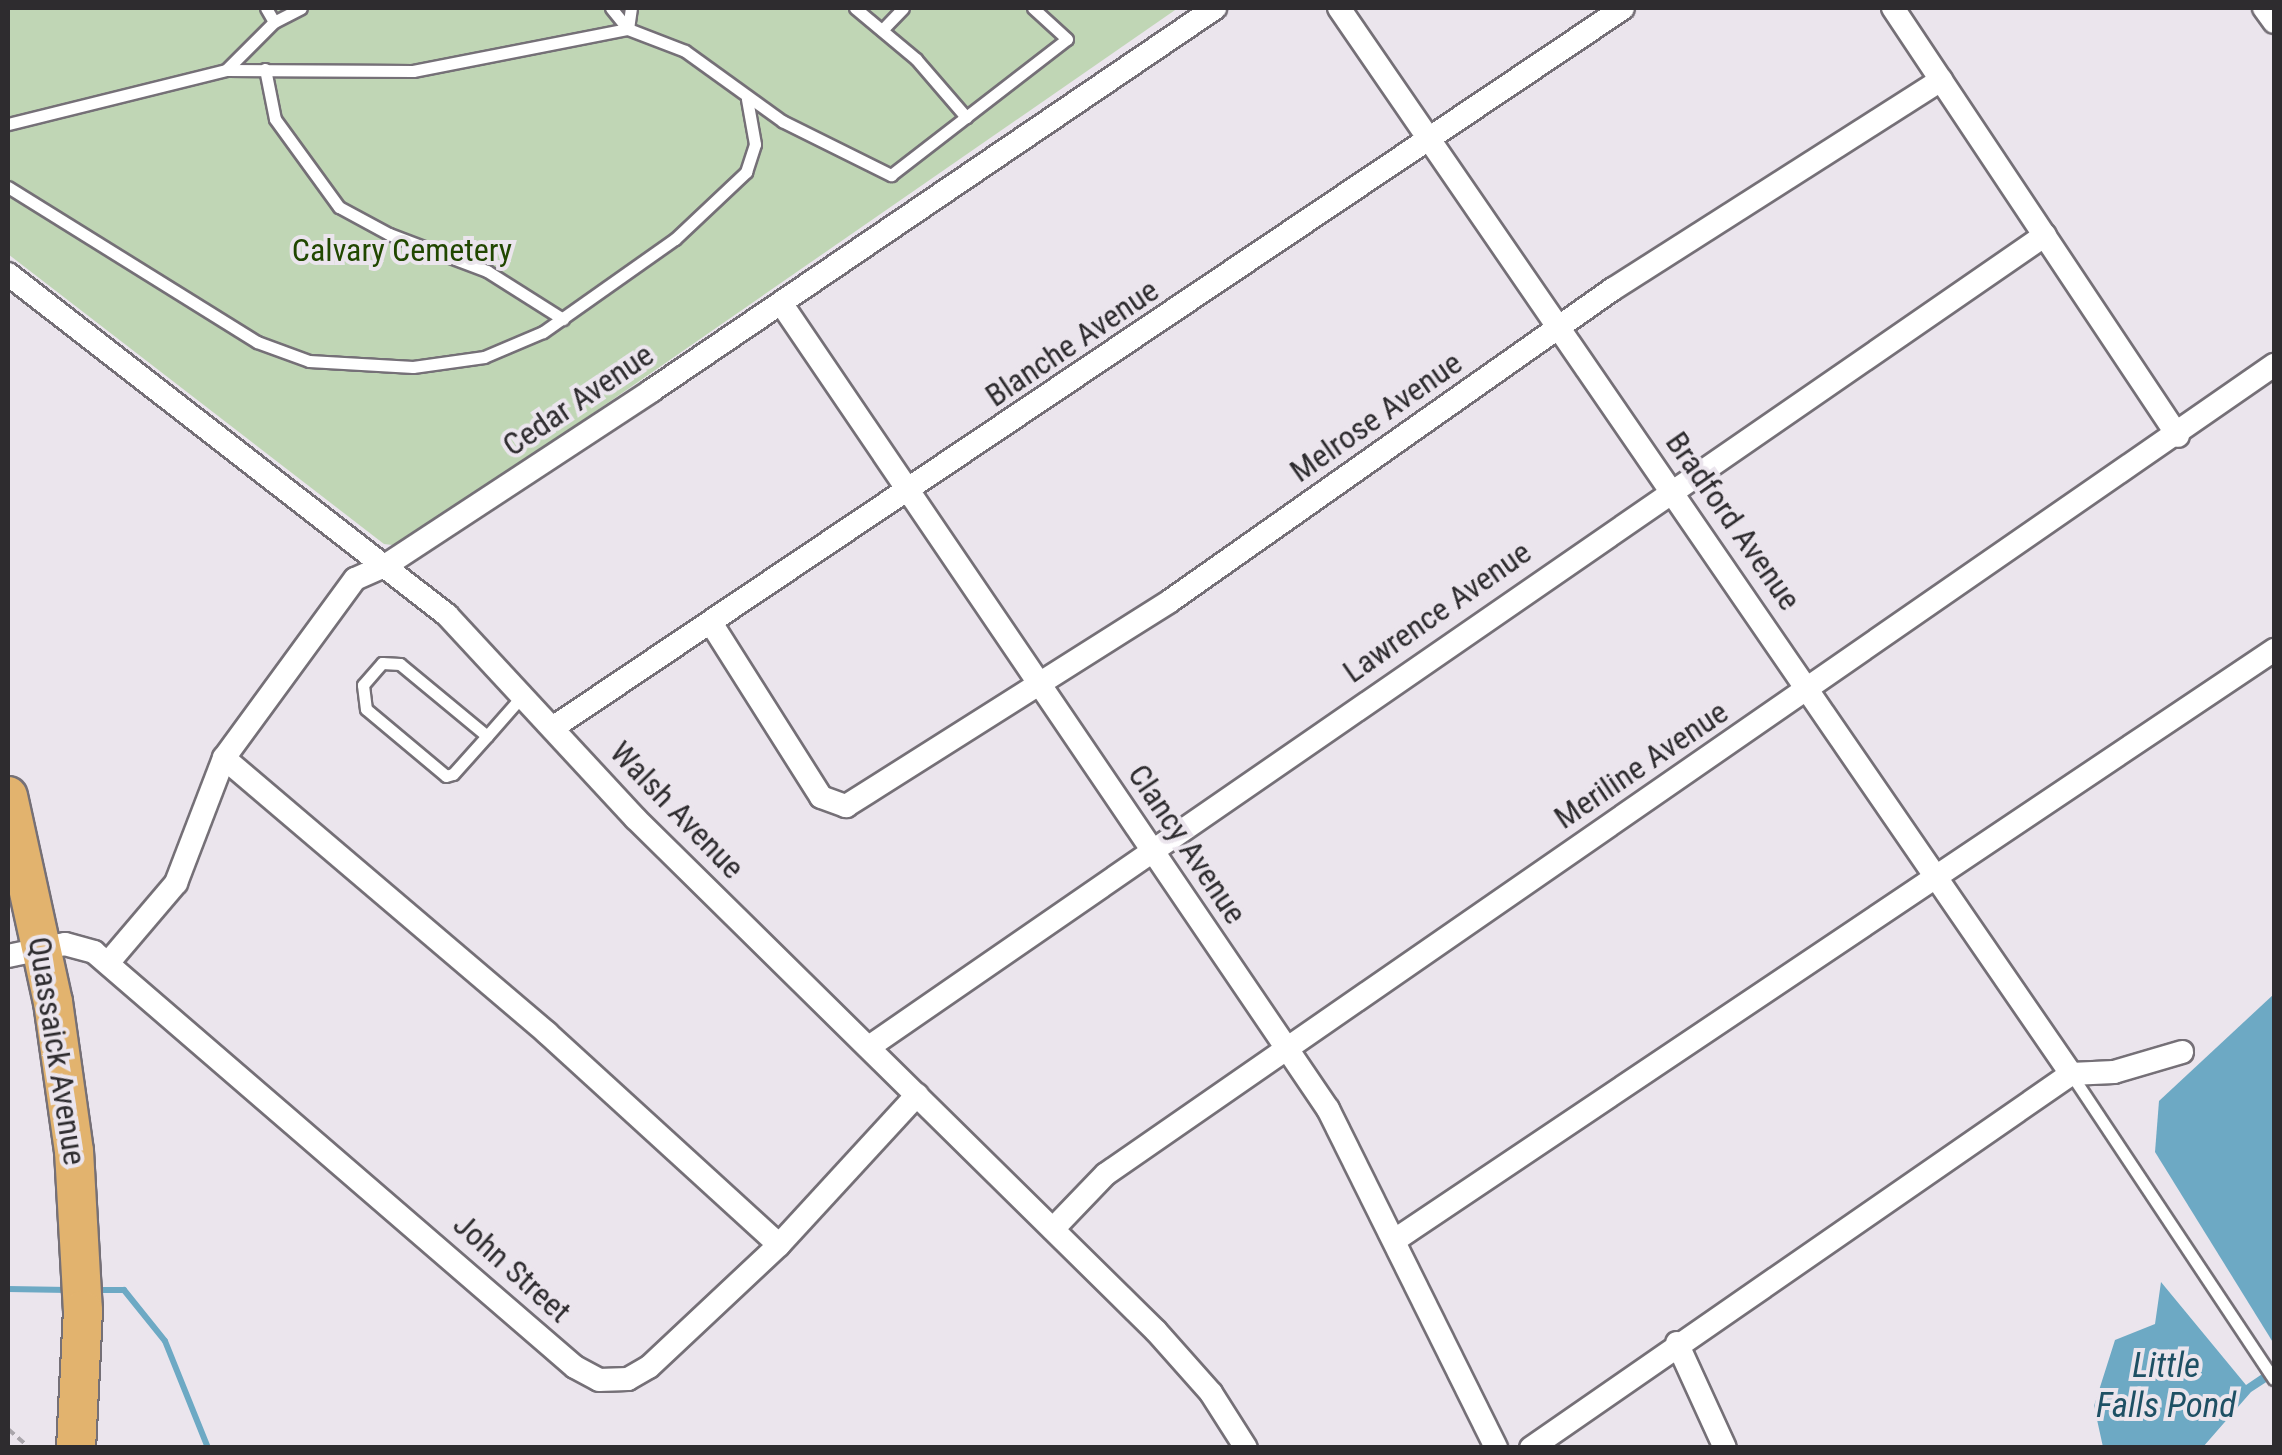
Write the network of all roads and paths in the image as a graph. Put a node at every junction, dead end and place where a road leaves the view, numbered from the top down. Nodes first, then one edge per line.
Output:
1 (266, 8) edge
2 (301, 8) edge
3 (611, 8) edge
4 (632, 8) edge
5 (855, 8) edge
6 (903, 8) edge
7 (1033, 8) edge
8 (1214, 8) edge
9 (1339, 8) edge
10 (1622, 8) edge
11 (1893, 8) edge
12 (2264, 8) edge
13 (274, 22) junction
14 (2274, 22) edge
15 (628, 30) junction
16 (882, 30) junction
17 (265, 69) junction
18 (226, 70) junction
19 (1941, 80) junction
20 (747, 99) junction
21 (966, 117) junction
22 (8, 124) edge
23 (1430, 141) junction
24 (8, 188) edge
25 (2045, 236) junction
26 (8, 274) edge
27 (781, 303) junction
28 (563, 318) junction
29 (1558, 329) junction
30 (2274, 366) edge
31 (2178, 436) junction
32 (1673, 490) junction
33 (906, 494) junction
34 (388, 564) junction
35 (712, 626) junction
36 (2274, 650) edge
37 (1040, 687) junction
38 (1810, 689) junction
39 (523, 695) junction
40 (554, 728) junction
41 (487, 736) junction
42 (224, 758) junction
43 (8, 796) edge
44 (1152, 849) junction
45 (1939, 880) junction
46 (25, 952) edge
47 (108, 963) junction
48 (869, 1047) junction
49 (1286, 1048) junction
50 (2182, 1052) dead end
51 (2071, 1074) junction
52 (917, 1095) junction
53 (1053, 1229) junction
54 (1395, 1240) junction
55 (780, 1245) junction
56 (1677, 1343) junction
57 (2274, 1379) edge
58 (8, 1429) edge
59 (30, 1448) edge
60 (76, 1448) edge
61 (1246, 1448) edge
62 (1496, 1448) edge
63 (1531, 1448) edge
64 (1725, 1448) edge

1 - 13 lane
2 - 13 lane
3 - 15 lane
4 - 15 lane
5 - 16 lane
6 - 16 lane
7 - 21 lane
8 - 27 street, Cedar Avenue
9 - 23 street, Bradford Avenue
10 - 23 street, Blanche Avenue
11 - 19 street
12 - 14 street
13 - 18 lane
15 - 17 lane
15 - 20 lane
16 - 21 lane
17 - 18 lane
17 - 28 lane
18 - 22 lane
19 - 25 street
19 - 29 street, Melrose Avenue
20 - 21 lane
20 - 28 lane
23 - 29 street, Bradford Avenue
23 - 33 street, Blanche Avenue
24 - 28 lane
25 - 31 street
25 - 32 street, Lawrence Avenue
26 - 34 street, Walsh Avenue
27 - 33 street, Clancy Avenue
27 - 34 street, Cedar Avenue
29 - 32 street, Bradford Avenue
29 - 37 street, Melrose Avenue
30 - 31 street, Meriline Avenue
31 - 38 street, Meriline Avenue
32 - 38 street, Bradford Avenue
32 - 44 street, Lawrence Avenue
33 - 35 street, Blanche Avenue
33 - 37 street, Clancy Avenue
34 - 39 street, Walsh Avenue
34 - 42 street, Cedar Avenue
35 - 37 street, Melrose Avenue
35 - 40 street, Blanche Avenue
36 - 45 street
37 - 44 street, Clancy Avenue
38 - 45 street, Bradford Avenue
38 - 49 street, Meriline Avenue
39 - 40 street, Walsh Avenue
39 - 41 lane
40 - 48 street, Walsh Avenue
41 - 41 lane
42 - 47 street, Cedar Avenue
42 - 55 street
43 - 46 highway, Quassaick Avenue
44 - 48 street, Lawrence Avenue
44 - 49 street, Clancy Avenue
45 - 51 street, Bradford Avenue
45 - 54 street
46 - 47 street, John Street
46 - 60 highway, Quassaick Avenue
47 - 55 street, John Street
48 - 52 street, Walsh Avenue
49 - 53 street, Meriline Avenue
49 - 54 street, Clancy Avenue
50 - 51 street
51 - 56 street
51 - 57 lane
52 - 53 street, Walsh Avenue
52 - 55 street, John Street
53 - 61 street, Walsh Avenue
54 - 62 street, Clancy Avenue
56 - 63 street
56 - 64 street
58 - 59 path

